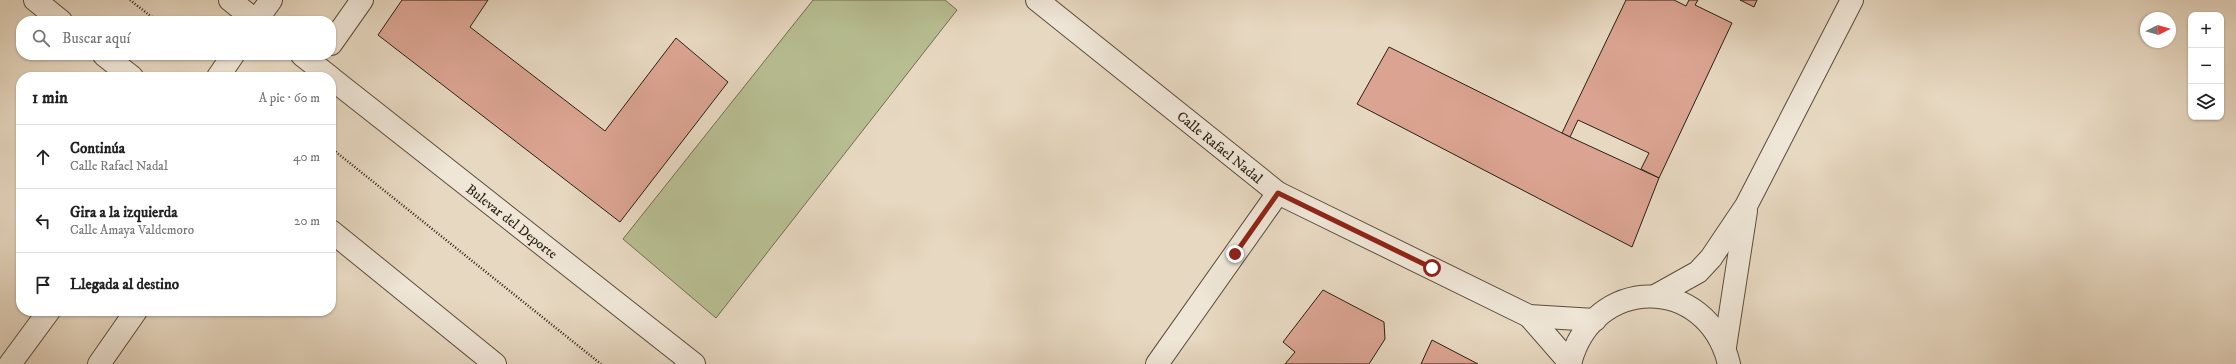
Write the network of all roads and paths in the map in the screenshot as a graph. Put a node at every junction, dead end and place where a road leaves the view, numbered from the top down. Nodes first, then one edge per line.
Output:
1 (35, 0) edge
2 (130, 0) edge
3 (230, 0) edge
4 (271, 0) edge
5 (362, 0) edge
6 (1037, 0) edge
7 (1852, 0) edge
8 (55, 16) edge
9 (151, 16) edge
10 (250, 16) edge
11 (260, 16) edge
12 (336, 37) edge
13 (110, 60) edge
14 (230, 60) edge
15 (126, 72) edge
16 (221, 72) edge
17 (336, 82) edge
18 (336, 152) edge
19 (1278, 193) junction
20 (1746, 206) junction
21 (336, 235) edge
22 (1655, 296) junction
23 (45, 316) edge
24 (133, 316) edge
25 (1529, 316) junction
26 (1595, 320) junction
27 (1727, 355) edge
28 (1570, 363) edge
29 (10, 364) edge
30 (99, 364) edge
31 (495, 364) edge
32 (601, 364) edge
33 (694, 364) edge
34 (1157, 364) edge

1 - 8 street
2 - 9 path
3 - 10 street
4 - 11 street
5 - 12 street
6 - 19 street, Calle Rafael Nadal
7 - 20 street
13 - 15 street
14 - 16 street
17 - 33 street, Bulevar del Deporte
18 - 32 path
19 - 25 street, Calle Rafael Nadal
19 - 34 street
20 - 22 street
20 - 27 street
21 - 31 street
22 - 26 street
22 - 27 street
23 - 29 street
24 - 30 street
25 - 26 street, Calle Rafael Nadal
25 - 28 street, Calle Rafael Nadal
26 - 28 street

